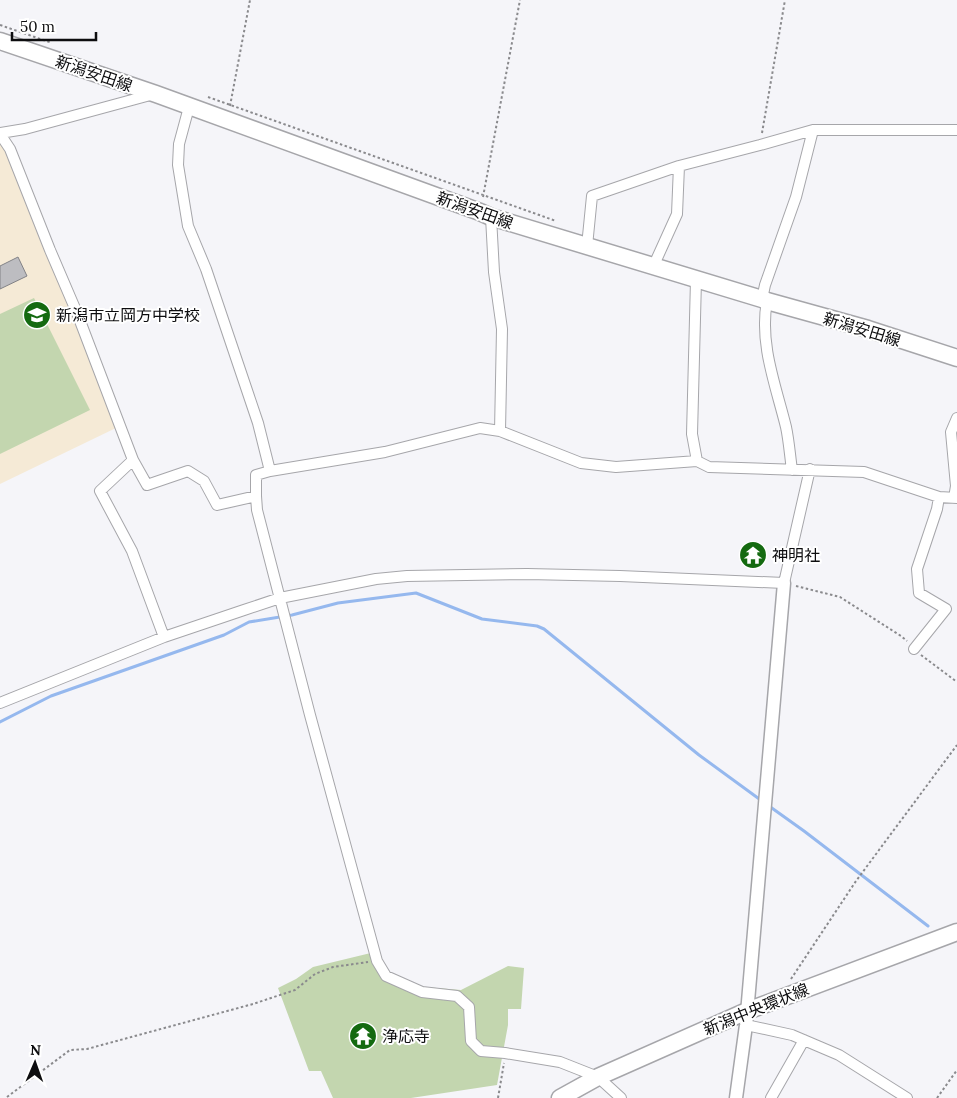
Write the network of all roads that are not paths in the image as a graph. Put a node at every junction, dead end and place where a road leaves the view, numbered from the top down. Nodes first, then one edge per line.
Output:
1 (0, 41) edge
2 (156, 94) junction
3 (189, 107) junction
4 (813, 130) junction
5 (957, 130) edge
6 (0, 134) edge
7 (680, 166) junction
8 (485, 208) junction
9 (587, 246) junction
10 (653, 266) junction
11 (696, 280) junction
12 (764, 300) junction
13 (957, 358) edge
14 (957, 418) edge
15 (500, 431) junction
16 (133, 460) junction
17 (697, 461) junction
18 (810, 469) junction
19 (792, 470) junction
20 (270, 471) junction
21 (256, 496) junction
22 (939, 497) junction
23 (955, 498) edge
24 (784, 583) junction
25 (280, 598) junction
26 (164, 637) junction
27 (914, 649) road end
28 (0, 704) edge
29 (957, 932) edge
30 (746, 1018) junction
31 (804, 1040) junction
32 (598, 1077) junction
33 (560, 1098) edge
34 (621, 1098) edge
35 (736, 1098) edge
36 (771, 1098) edge
37 (907, 1098) edge

1 - 2 main road, 新潟安田線
2 - 3 main road, 新潟安田線
2 - 6 street
3 - 8 main road, 新潟安田線
3 - 20 street
4 - 5 street
4 - 7 street
4 - 12 street
6 - 16 street
7 - 9 street
7 - 10 street
8 - 9 main road, 新潟安田線
8 - 15 street
9 - 10 main road, 新潟安田線
10 - 11 main road, 新潟安田線
11 - 12 main road, 新潟安田線
11 - 17 street
12 - 13 main road, 新潟安田線
12 - 19 street
14 - 23 street
15 - 17 street
15 - 20 street
16 - 21 street
16 - 26 street
17 - 19 street
18 - 19 street
18 - 22 street
18 - 24 street
20 - 21 street
21 - 25 street
22 - 23 street
22 - 27 street
24 - 25 street
24 - 30 street
25 - 26 street
25 - 32 street
26 - 28 street
29 - 30 main road, 新潟中央環状線
30 - 31 street
30 - 32 main road, 新潟中央環状線
30 - 35 street
31 - 36 street
31 - 37 street
32 - 33 main road, 新潟中央環状線
32 - 34 street

